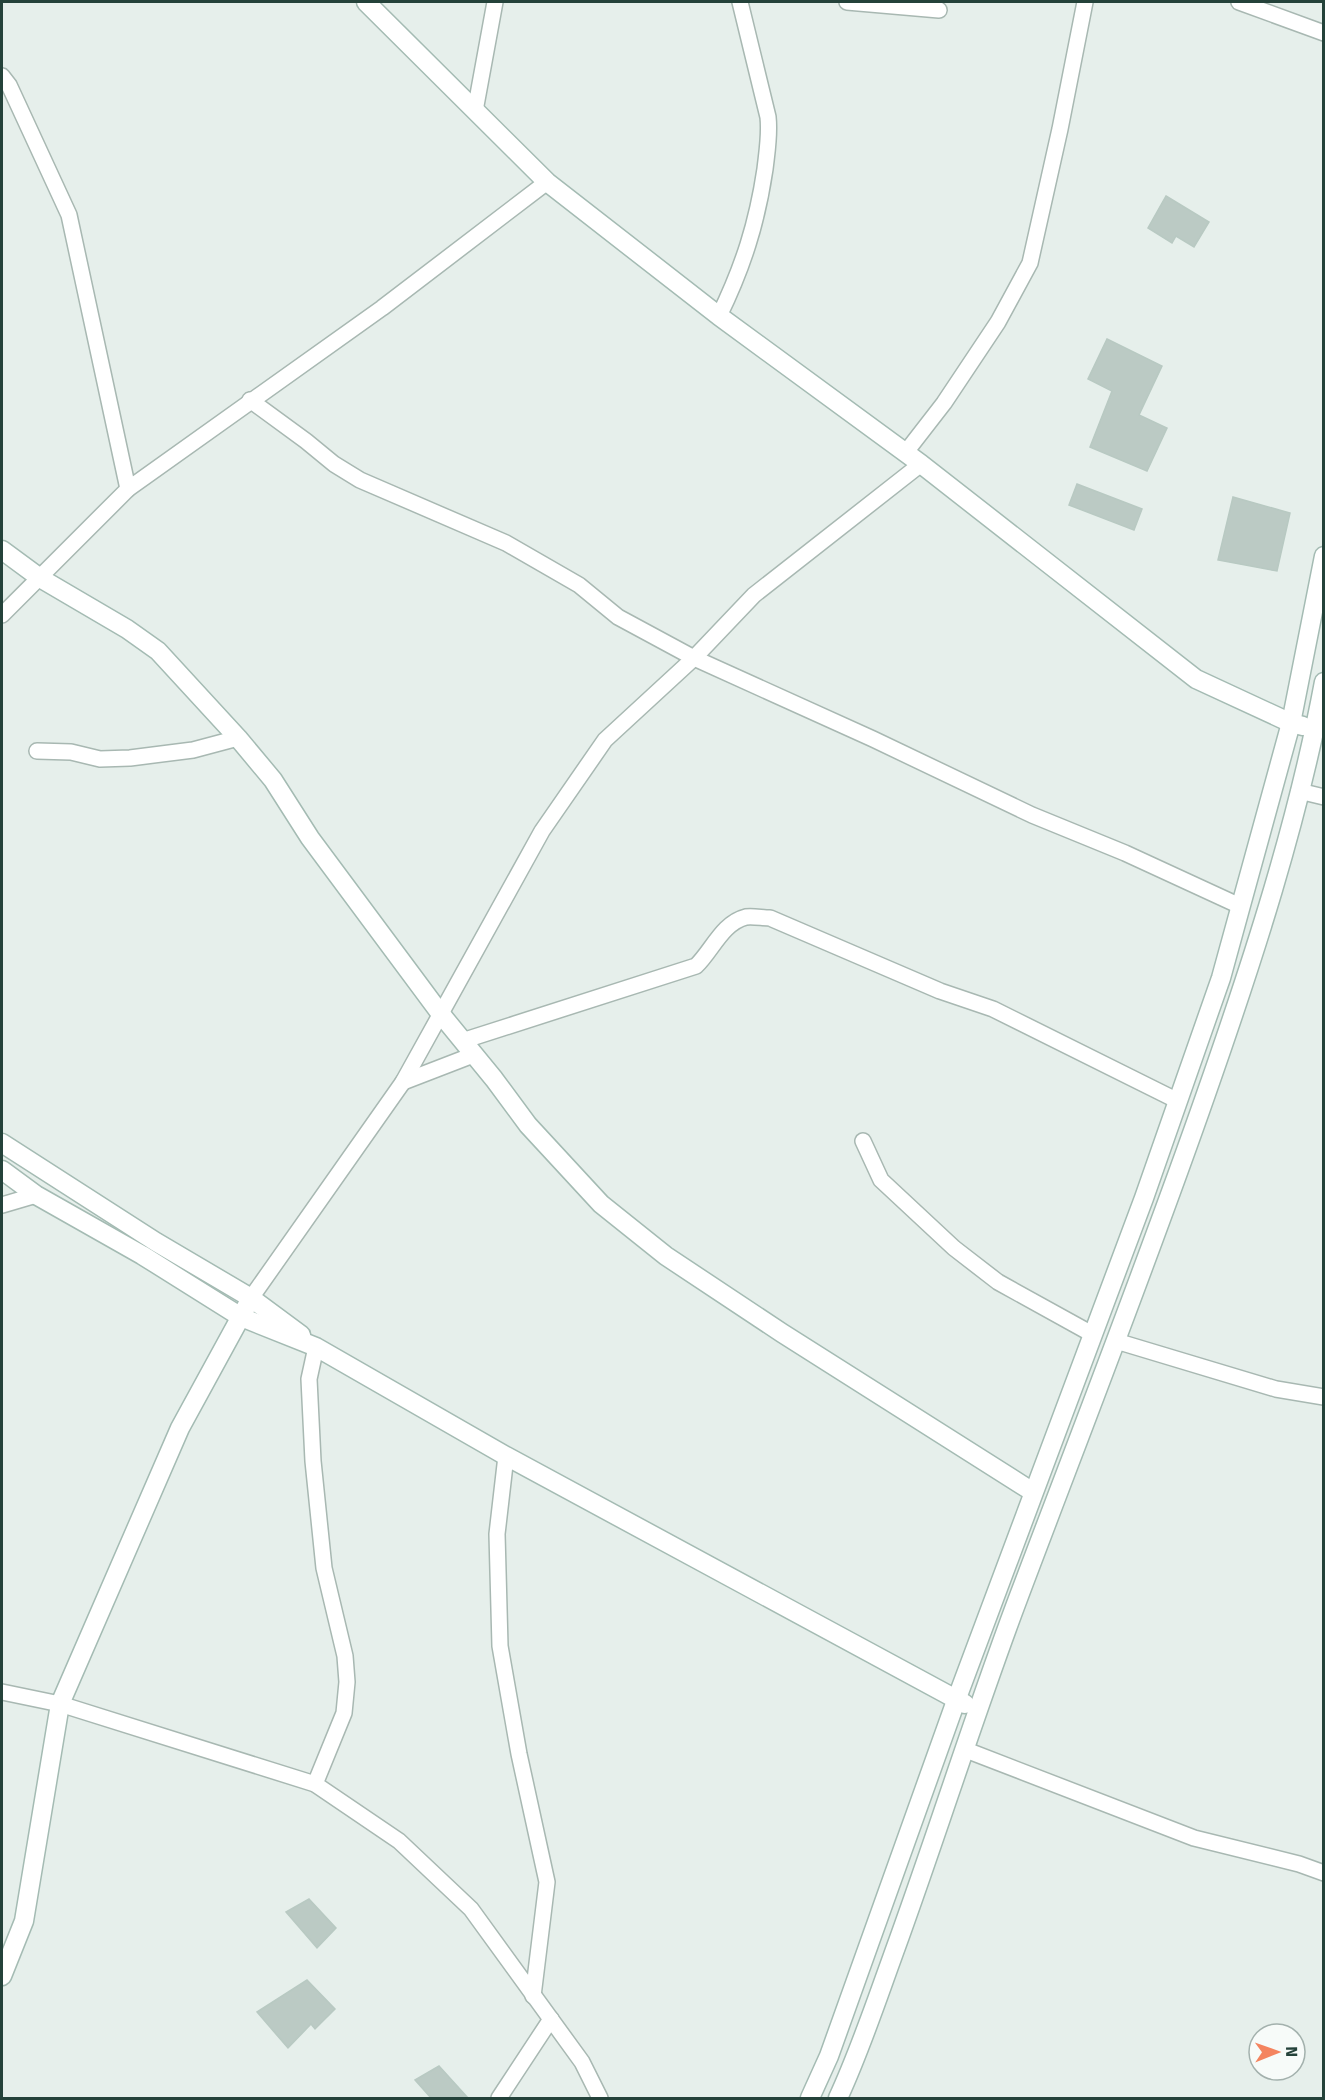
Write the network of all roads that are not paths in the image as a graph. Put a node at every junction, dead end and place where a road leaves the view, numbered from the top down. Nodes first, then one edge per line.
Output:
1 (366, 2) edge
2 (495, 2) edge
3 (740, 2) edge
4 (847, 2) edge
5 (1085, 2) edge
6 (1239, 2) edge
7 (939, 10) dead end
8 (1323, 33) edge
9 (2, 76) edge
10 (475, 111) junction
11 (547, 182) junction
12 (719, 316) junction
13 (250, 400) junction
14 (906, 452) junction
15 (921, 464) junction
16 (128, 489) junction
17 (2, 550) edge
18 (1323, 556) edge
19 (40, 578) junction
20 (2, 615) edge
21 (694, 658) junction
22 (1299, 688) junction
23 (1323, 690) edge
24 (1291, 723) junction
25 (1313, 729) junction
26 (238, 738) junction
27 (37, 751) dead end
28 (1299, 791) junction
29 (1323, 797) edge
30 (1240, 906) junction
31 (440, 1013) junction
32 (468, 1048) junction
33 (403, 1082) junction
34 (1178, 1101) junction
35 (863, 1142) dead end
36 (2, 1143) edge
37 (2, 1170) edge
38 (36, 1195) junction
39 (2, 1205) edge
40 (251, 1298) junction
41 (241, 1317) junction
42 (1092, 1334) junction
43 (1116, 1341) junction
44 (316, 1347) junction
45 (1323, 1398) edge
46 (506, 1456) junction
47 (1033, 1492) junction
48 (2, 1692) edge
49 (957, 1698) junction
50 (60, 1704) junction
51 (978, 1713) junction
52 (966, 1750) junction
53 (315, 1784) junction
54 (1323, 1874) edge
55 (2, 1976) edge
56 (533, 1996) junction
57 (550, 2019) junction
58 (499, 2098) edge
59 (600, 2098) edge
60 (810, 2098) edge
61 (838, 2098) edge

1 - 10 main road
2 - 10 street
3 - 12 street
4 - 7 street
5 - 14 street
6 - 8 street
9 - 16 street
10 - 11 main road
11 - 12 main road
11 - 13 street
12 - 14 main road
13 - 16 street
13 - 21 street
14 - 15 main road
15 - 21 street
15 - 24 main road
16 - 19 street
17 - 19 main road
18 - 22 main road
19 - 20 street
19 - 26 main road
21 - 30 street
21 - 31 street
22 - 23 street
22 - 24 main road
23 - 25 main road
24 - 25 main road
24 - 30 main road
25 - 28 main road
26 - 27 street
26 - 31 main road
28 - 29 street
28 - 43 main road
30 - 34 main road
31 - 32 main road
31 - 33 street
32 - 33 street
32 - 34 street
32 - 47 main road
33 - 40 street
34 - 42 main road
35 - 42 street
36 - 40 main road
37 - 38 main road
38 - 39 street
38 - 41 main road
40 - 41 main road
40 - 44 main road
41 - 44 main road
41 - 50 main road
42 - 47 main road
43 - 45 street
43 - 51 main road
44 - 46 main road
44 - 53 street
46 - 49 main road
46 - 56 street
47 - 49 main road
48 - 50 street
49 - 51 main road
49 - 60 main road
50 - 53 street
50 - 55 main road
51 - 52 main road
52 - 54 street
52 - 61 main road
53 - 56 street
56 - 57 street
57 - 58 street
57 - 59 street

